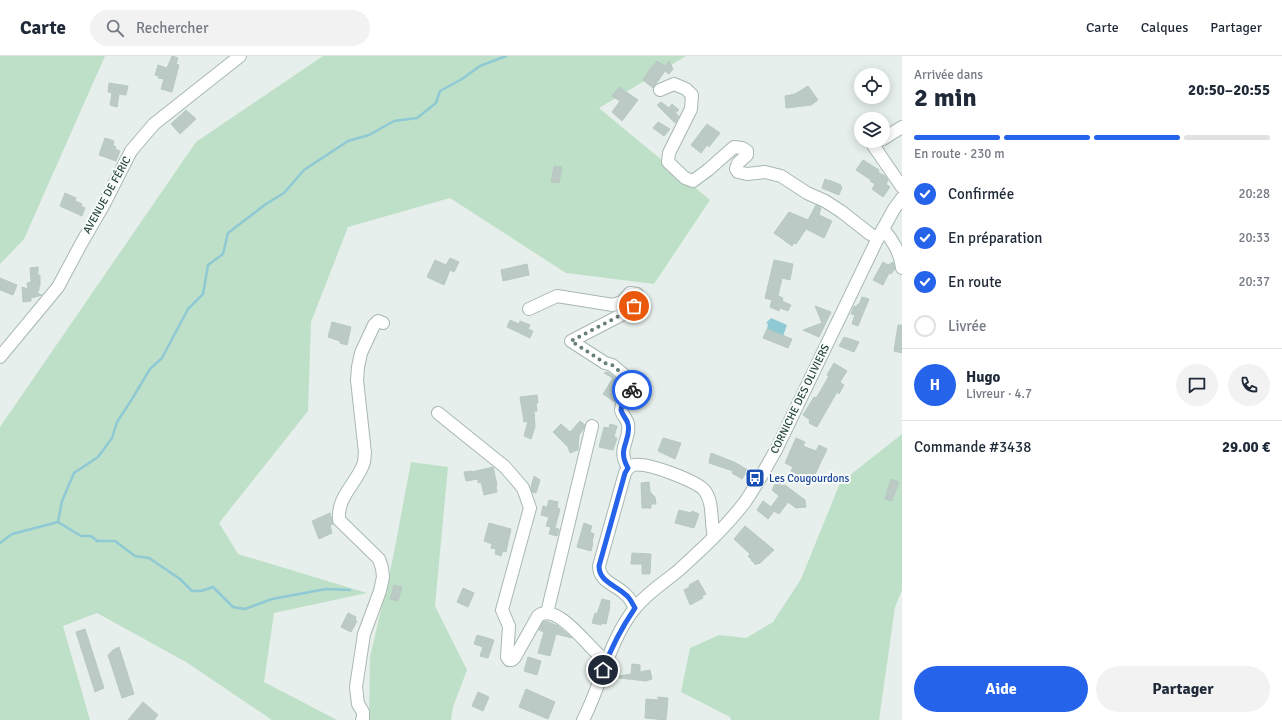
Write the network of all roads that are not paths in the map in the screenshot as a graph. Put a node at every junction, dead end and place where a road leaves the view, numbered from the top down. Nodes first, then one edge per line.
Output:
1 (240, 56) edge
2 (660, 90) dead end
3 (902, 127) edge
4 (890, 135) edge
5 (875, 148) edge
6 (902, 187) edge
7 (902, 198) edge
8 (880, 234) junction
9 (902, 268) edge
10 (529, 309) dead end
11 (383, 323) dead end
12 (0, 357) edge
13 (438, 413) dead end
14 (592, 426) dead end
15 (628, 468) junction
16 (714, 536) junction
17 (635, 608) junction
18 (547, 613) junction
19 (607, 660) junction
20 (362, 720) edge
21 (583, 720) edge

1 - 12 street, AVENUE DE FÉRIC
2 - 8 street
3 - 4 street
5 - 6 street
7 - 8 street, CORNICHE DES OLIVIERS
8 - 9 street
8 - 16 street, CORNICHE DES OLIVIERS
10 - 15 street
11 - 20 street
13 - 18 street
14 - 18 street
15 - 16 street
15 - 17 street
16 - 17 street, CORNICHE DES OLIVIERS
17 - 19 street, CORNICHE DES OLIVIERS
18 - 19 street
19 - 21 street, CORNICHE DES OLIVIERS

